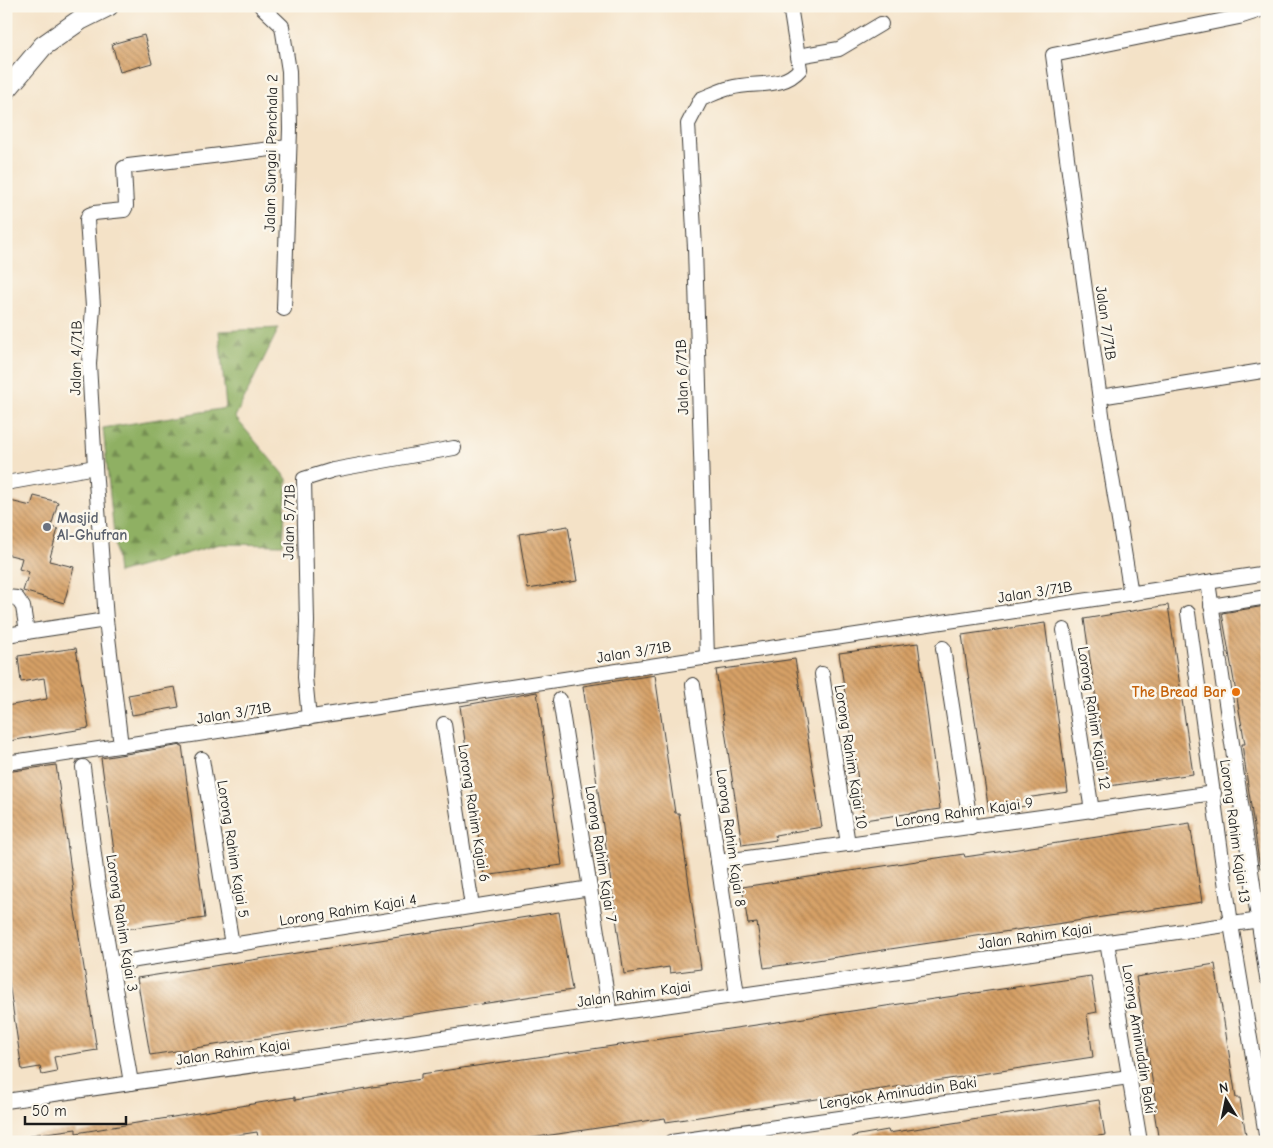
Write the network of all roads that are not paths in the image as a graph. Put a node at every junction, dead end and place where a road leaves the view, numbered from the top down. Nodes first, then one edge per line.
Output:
1 (108, 6) edge
2 (261, 6) edge
3 (790, 6) edge
4 (1267, 8) edge
5 (881, 24) dead end
6 (798, 56) junction
7 (6, 90) edge
8 (288, 147) junction
9 (284, 309) dead end
10 (1262, 371) dead end
11 (1100, 397) junction
12 (454, 448) dead end
13 (95, 467) junction
14 (6, 483) edge
15 (1267, 574) edge
16 (1208, 582) junction
17 (1131, 594) junction
18 (1267, 597) edge
19 (6, 598) edge
20 (1211, 606) junction
21 (1188, 613) dead end
22 (106, 620) junction
23 (1064, 630) dead end
24 (27, 632) junction
25 (6, 635) edge
26 (943, 648) dead end
27 (707, 658) junction
28 (822, 674) dead end
29 (693, 685) dead end
30 (560, 700) dead end
31 (309, 718) junction
32 (444, 724) dead end
33 (121, 746) junction
34 (202, 759) dead end
35 (6, 764) edge
36 (83, 767) dead end
37 (1214, 793) junction
38 (1092, 811) junction
39 (971, 828) junction
40 (848, 844) junction
41 (718, 862) junction
42 (590, 888) junction
43 (472, 906) junction
44 (1262, 920) edge
45 (1231, 924) junction
46 (1107, 942) junction
47 (232, 944) junction
48 (111, 964) junction
49 (1267, 978) edge
50 (737, 995) junction
51 (610, 1014) junction
52 (1129, 1077) junction
53 (131, 1083) junction
54 (7, 1099) edge
55 (1267, 1141) edge
56 (670, 1142) edge
57 (1140, 1142) edge

1 - 7 street
2 - 8 street, Jalan Sungai Penchala 2
3 - 6 street
4 - 11 street, Jalan 7/71B
5 - 6 street
6 - 27 street, Jalan 6/71B
8 - 9 street, Jalan Sungai Penchala 2
8 - 13 street, Jalan 4/71B
10 - 11 street
11 - 17 street, Jalan 7/71B
12 - 31 street, Jalan 5/71B
13 - 14 street
13 - 22 street, Jalan 4/71B
15 - 16 street, Jalan 3/71B
16 - 17 street, Jalan 3/71B
16 - 20 street, Lorong Rahim Kajai 13
17 - 27 street, Jalan 3/71B
18 - 20 street
19 - 24 street
20 - 44 street, Lorong Rahim Kajai 13
21 - 37 street, Lorong Rahim Kajai 13
22 - 24 street
22 - 33 street, Jalan 4/71B
23 - 38 street, Lorong Rahim Kajai 12
24 - 25 street
26 - 39 street
27 - 31 street, Jalan 3/71B
28 - 40 street, Lorong Rahim Kajai 10
29 - 41 street, Lorong Rahim Kajai 8
30 - 42 street, Lorong Rahim Kajai 7
31 - 33 street, Jalan 3/71B
32 - 43 street, Lorong Rahim Kajai 6
33 - 35 street, Jalan 3/71B
34 - 47 street, Lorong Rahim Kajai 5
36 - 48 street, Lorong Rahim Kajai 3
37 - 38 street, Lorong Rahim Kajai 9
37 - 45 street, Lorong Rahim Kajai 13
38 - 39 street, Lorong Rahim Kajai 9
39 - 40 street, Lorong Rahim Kajai 9
40 - 41 street, Lorong Rahim Kajai 9
41 - 50 street, Lorong Rahim Kajai 8
42 - 43 street, Lorong Rahim Kajai 4
42 - 51 street, Lorong Rahim Kajai 7
43 - 47 street, Lorong Rahim Kajai 4
44 - 45 street, Jalan Rahim Kajai
44 - 49 street, Lorong Rahim Kajai 13
45 - 46 street, Jalan Rahim Kajai
45 - 55 street, Lorong Rahim Kajai 13
46 - 50 street, Jalan Rahim Kajai
46 - 52 street, Lorong Aminuddin Baki
47 - 48 street, Lorong Rahim Kajai 4
48 - 53 street, Lorong Rahim Kajai 3
50 - 51 street, Jalan Rahim Kajai
51 - 53 street, Jalan Rahim Kajai
52 - 56 street, Lengkok Aminuddin Baki
52 - 57 street, Lorong Aminuddin Baki
53 - 54 street, Jalan Rahim Kajai

